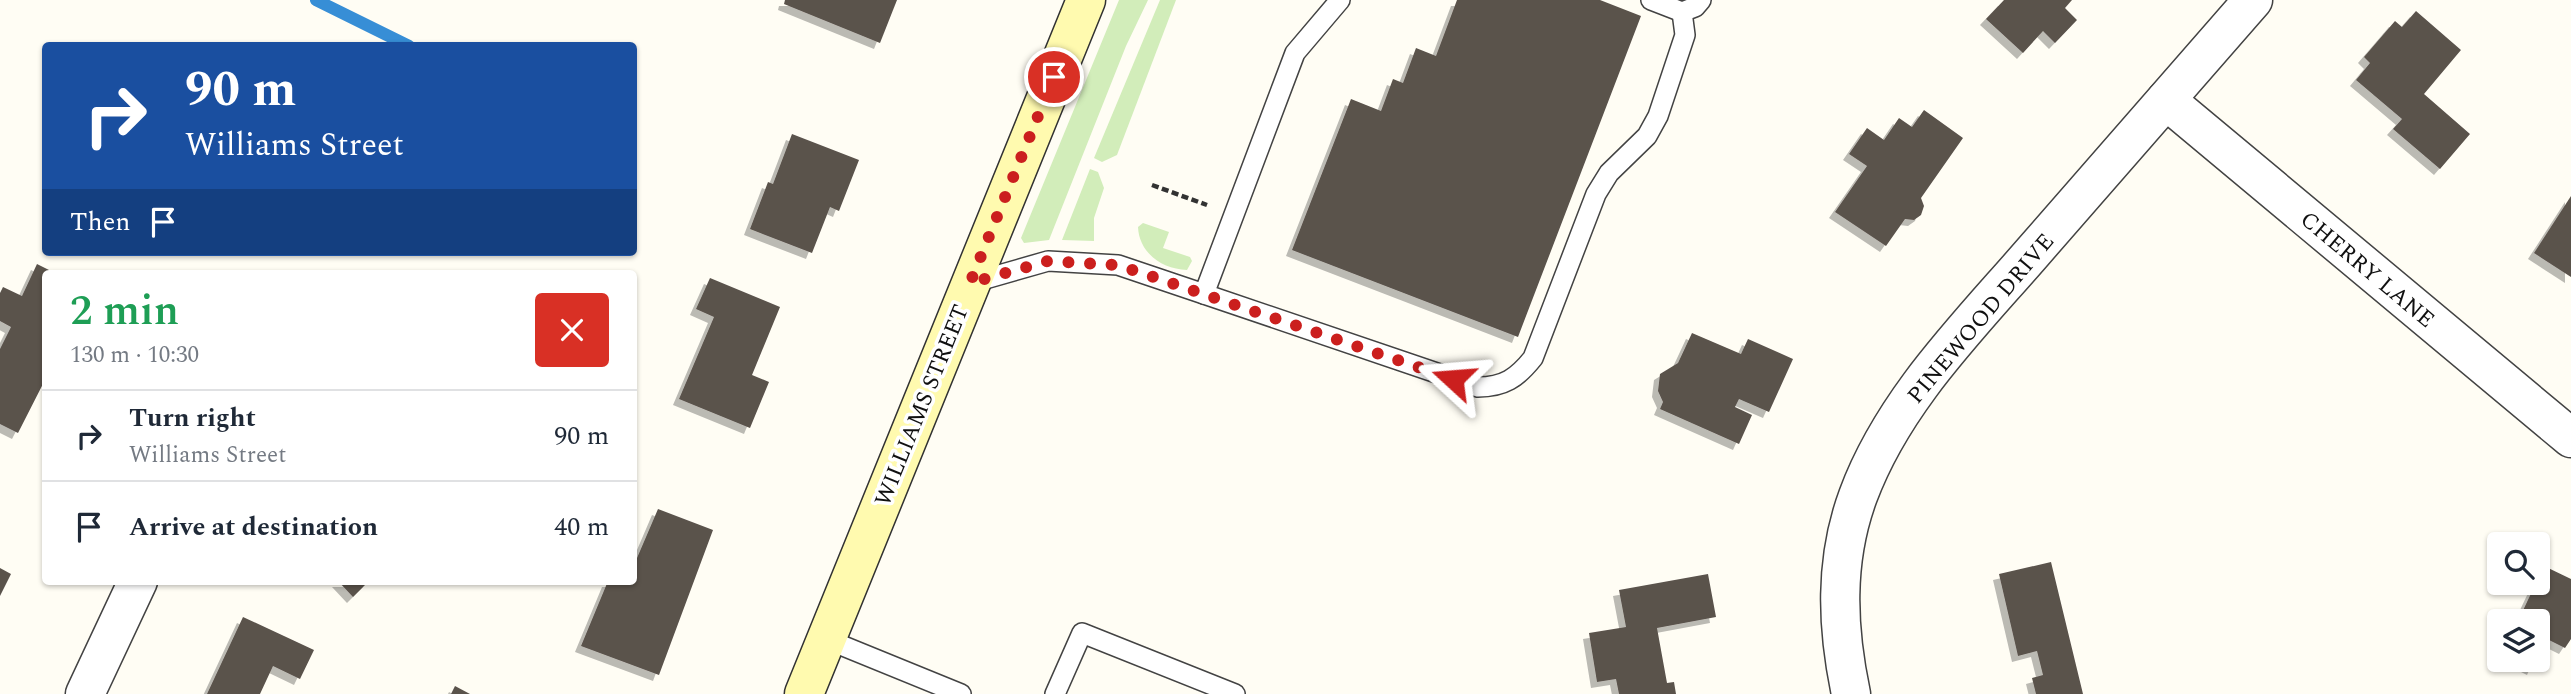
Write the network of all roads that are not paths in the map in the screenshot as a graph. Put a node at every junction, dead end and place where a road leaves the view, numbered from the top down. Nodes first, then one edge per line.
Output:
1 (1086, 0) edge
2 (1340, 0) edge
3 (1651, 0) edge
4 (1701, 0) edge
5 (2253, 0) edge
6 (1682, 12) junction
7 (2166, 100) junction
8 (970, 283) junction
9 (1204, 294) junction
10 (2571, 438) edge
11 (136, 585) edge
12 (826, 639) junction
13 (85, 694) edge
14 (804, 694) edge
15 (961, 694) edge
16 (1055, 694) edge
17 (1235, 694) edge
18 (1851, 694) edge

1 - 8 main road, WILLIAMS STREET
2 - 9 lane
3 - 6 lane
4 - 6 lane
5 - 7 street, PINEWOOD DRIVE
6 - 9 lane
7 - 10 street, CHERRY LANE
7 - 18 street, PINEWOOD DRIVE
8 - 9 lane
8 - 12 main road, WILLIAMS STREET
11 - 13 street
12 - 14 main road, WILLIAMS STREET
12 - 15 lane
16 - 17 lane

